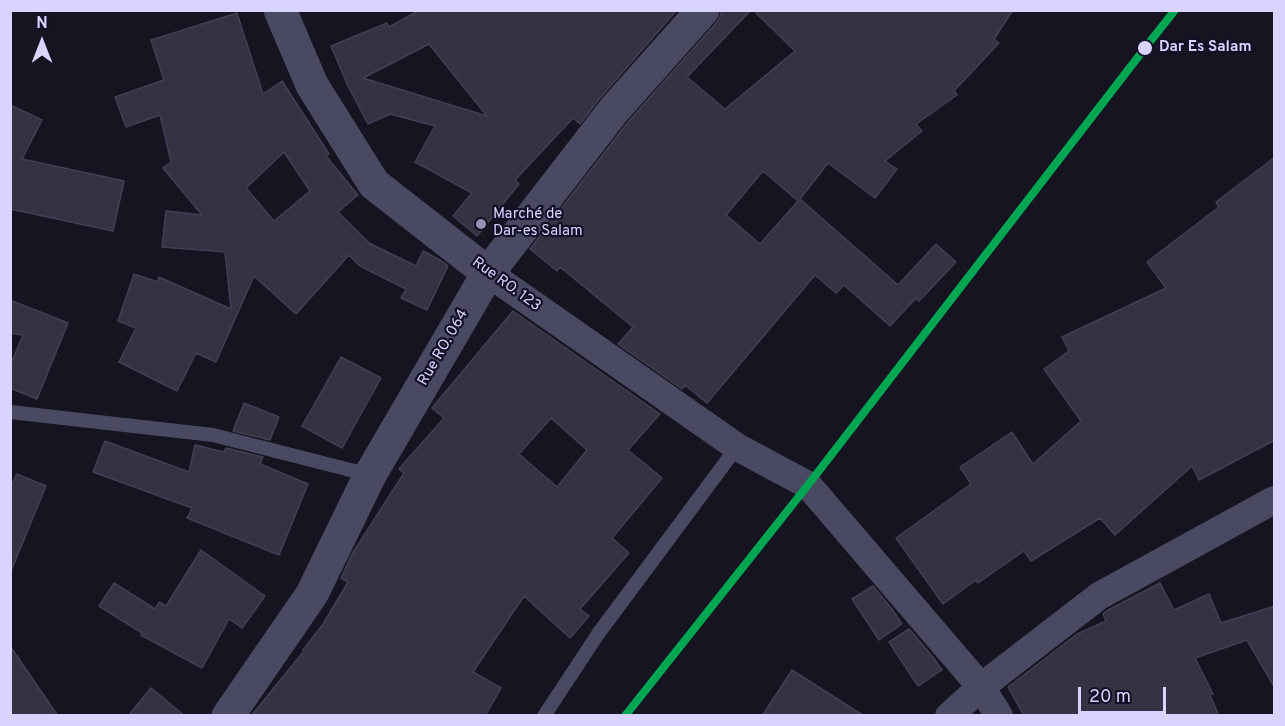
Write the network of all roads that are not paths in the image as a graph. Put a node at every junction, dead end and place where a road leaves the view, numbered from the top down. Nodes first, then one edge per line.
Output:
1 (280, 10) edge
2 (703, 10) edge
3 (488, 273) junction
4 (10, 412) edge
5 (737, 447) junction
6 (370, 475) junction
7 (1275, 500) edge
8 (981, 687) junction
9 (228, 716) edge
10 (544, 716) edge
11 (949, 716) edge
12 (999, 716) edge

1 - 3 street, Rue RO. 123
2 - 3 street, Rue RO. 064
3 - 5 street, Rue RO. 123
3 - 6 street, Rue RO. 064
4 - 6 lane
5 - 8 street, Rue RO. 123
5 - 10 lane
6 - 9 street, Rue RO. 064
7 - 8 street
8 - 11 street
8 - 12 street

